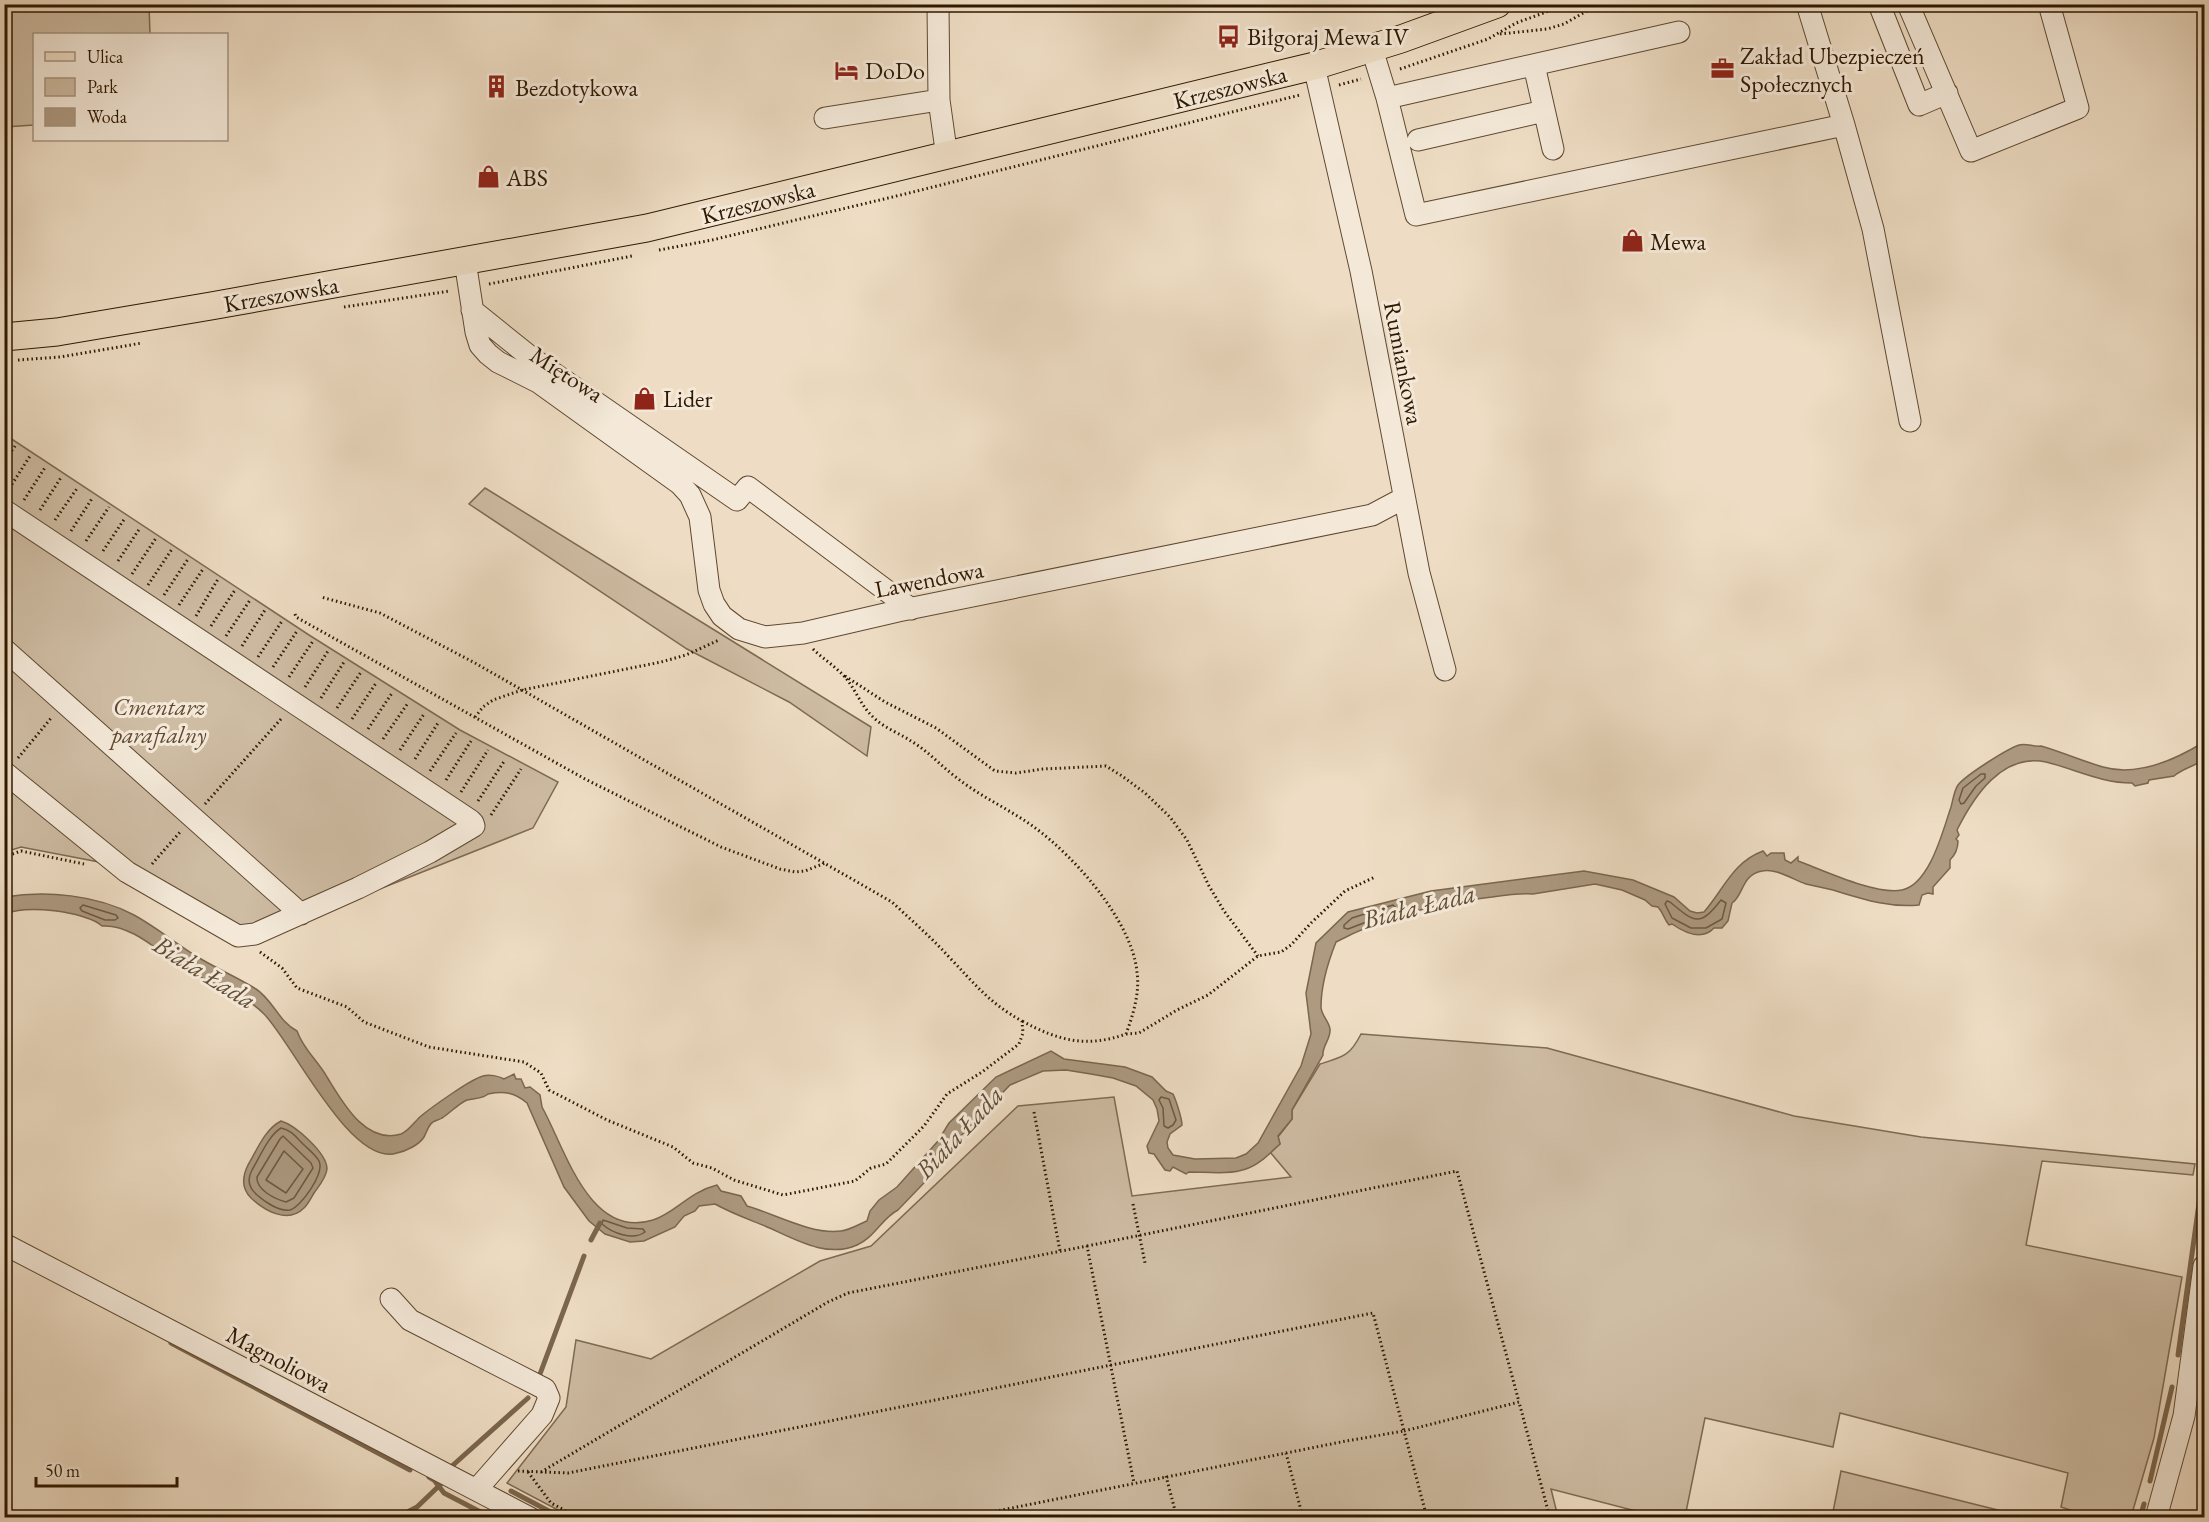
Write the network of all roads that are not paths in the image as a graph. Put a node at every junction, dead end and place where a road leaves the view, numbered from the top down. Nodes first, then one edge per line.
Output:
1 (938, 4) edge
2 (1497, 4) edge
3 (1807, 4) edge
4 (1879, 4) edge
5 (1908, 4) edge
6 (2049, 4) edge
7 (1679, 32) dead end
8 (1372, 49) junction
9 (1534, 65) junction
10 (1314, 66) junction
11 (1947, 93) junction
12 (1387, 98) junction
13 (939, 100) junction
14 (1544, 111) junction
15 (825, 118) dead end
16 (1844, 125) junction
17 (1418, 140) dead end
18 (1553, 149) dead end
19 (946, 157) junction
20 (465, 261) junction
21 (472, 310) junction
22 (4, 337) edge
23 (1910, 421) dead end
24 (1404, 498) junction
25 (911, 609) junction
26 (739, 629) joint
27 (4, 649) edge
28 (239, 668) edge
29 (1445, 670) dead end
30 (5, 772) edge
31 (301, 914) junction
32 (4, 1244) edge
33 (2205, 1266) edge
34 (391, 1299) dead end
35 (477, 1489) junction
36 (530, 1518) edge
37 (2156, 1518) edge

1 - 13 street
2 - 8 main road, Krzeszowska
3 - 16 street
4 - 11 street
5 - 11 street
6 - 11 street
7 - 9 street
8 - 10 main road, Krzeszowska
8 - 12 street
9 - 12 street
9 - 14 street
10 - 19 main road, Krzeszowska
10 - 24 street, Rumiankowa
12 - 16 street
13 - 15 street
13 - 19 street
14 - 17 street
14 - 18 street
16 - 23 street
19 - 20 main road, Krzeszowska
20 - 21 street, Miętowa
20 - 22 main road, Krzeszowska
21 - 25 street
21 - 26 street, Miętowa
24 - 25 street, Lawendowa
24 - 29 street, Rumiankowa
25 - 26 street, Lawendowa
27 - 31 street
28 - 31 street
30 - 31 street
32 - 35 street, Magnoliowa
33 - 37 street
34 - 35 street
35 - 36 street, Magnoliowa

